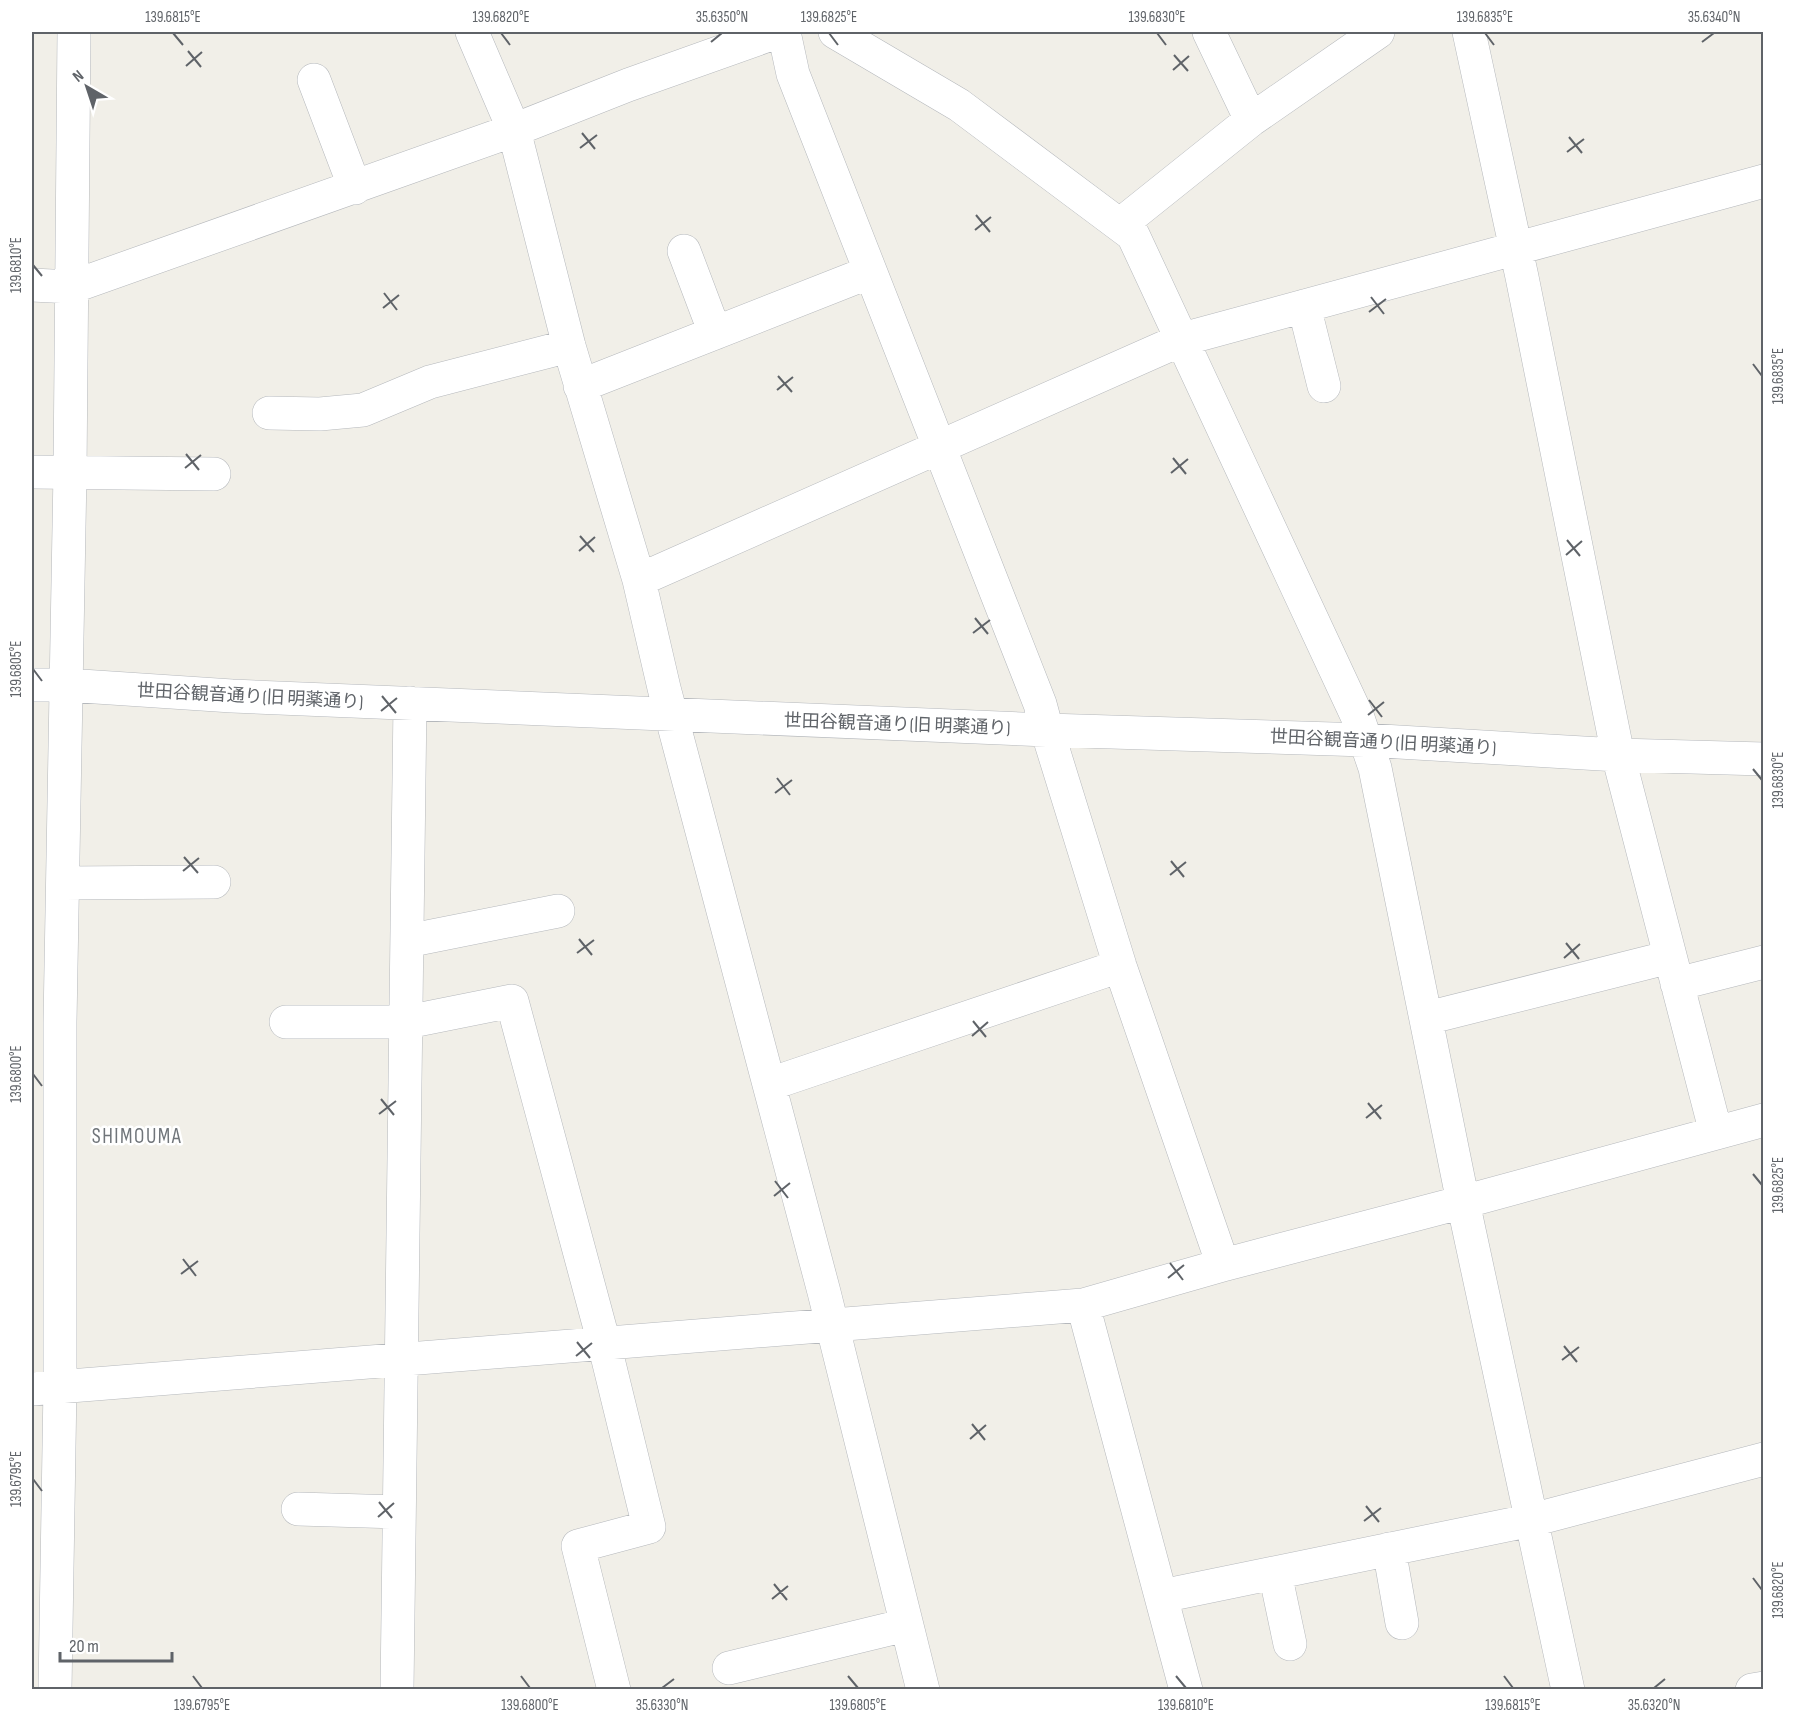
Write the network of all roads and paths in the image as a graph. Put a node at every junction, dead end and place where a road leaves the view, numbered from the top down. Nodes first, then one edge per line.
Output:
1 (74, 32) edge
2 (472, 32) edge
3 (777, 32) edge
4 (784, 32) edge
5 (835, 32) edge
6 (1209, 32) edge
7 (1378, 32) edge
8 (1469, 32) edge
9 (314, 80) dead end
10 (1251, 120) junction
11 (514, 130) junction
12 (1764, 182) edge
13 (355, 188) junction
14 (1121, 224) junction
15 (1515, 248) junction
16 (684, 250) dead end
17 (870, 272) junction
18 (32, 285) edge
19 (72, 287) junction
20 (1304, 306) junction
21 (715, 333) junction
22 (1183, 339) junction
23 (569, 346) junction
24 (580, 386) junction
25 (1324, 386) dead end
26 (269, 412) dead end
27 (939, 446) junction
28 (32, 472) edge
29 (70, 472) junction
30 (214, 474) dead end
31 (639, 580) junction
32 (32, 685) edge
33 (66, 686) junction
34 (410, 703) junction
35 (671, 714) junction
36 (1047, 730) junction
37 (1365, 740) junction
38 (1618, 755) junction
39 (1764, 759) edge
40 (214, 882) dead end
41 (64, 883) junction
42 (558, 911) dead end
43 (407, 941) junction
44 (1764, 962) edge
45 (1120, 966) junction
46 (1674, 971) junction
47 (1427, 1018) junction
48 (46, 1022) edge
49 (286, 1022) dead end
50 (407, 1022) junction
51 (770, 1084) junction
52 (1764, 1120) edge
53 (1716, 1133) junction
54 (1463, 1202) junction
55 (1223, 1265) junction
56 (1083, 1305) junction
57 (833, 1325) junction
58 (604, 1343) junction
59 (400, 1359) junction
60 (46, 1388) edge
61 (1764, 1459) edge
62 (298, 1509) dead end
63 (399, 1512) junction
64 (1532, 1520) junction
65 (1389, 1549) junction
66 (1275, 1573) junction
67 (1162, 1596) junction
68 (1402, 1623) dead end
69 (906, 1625) junction
70 (1290, 1644) dead end
71 (729, 1668) dead end
72 (1764, 1688) edge
73 (56, 1689) edge
74 (397, 1689) edge
75 (614, 1689) edge
76 (923, 1689) edge
77 (1186, 1689) edge
78 (1568, 1689) edge
79 (1752, 1689) edge

1 - 19 street
2 - 11 street
3 - 11 street
4 - 17 street
5 - 14 street
6 - 10 street
7 - 10 street
8 - 15 street
9 - 13 street
10 - 14 street
11 - 13 street
11 - 23 street
12 - 15 street
13 - 19 street
14 - 22 street
15 - 20 street
15 - 38 street
16 - 21 street
17 - 21 street
17 - 27 street
18 - 19 street
19 - 29 street
20 - 22 street
20 - 25 street
21 - 24 street
22 - 27 street
22 - 37 street
23 - 24 street
23 - 26 street
24 - 31 street
27 - 31 street
27 - 36 street
28 - 29 street
29 - 30 street
29 - 33 street
31 - 35 street
32 - 33 street, 世田谷観音通り(旧 明薬通り)
33 - 34 street, 世田谷観音通り(旧 明薬通り)
33 - 41 street
34 - 35 street, 世田谷観音通り(旧 明薬通り)
34 - 43 street
35 - 36 street, 世田谷観音通り(旧 明薬通り)
35 - 51 street
36 - 37 street, 世田谷観音通り(旧 明薬通り)
36 - 45 street
37 - 38 street, 世田谷観音通り(旧 明薬通り)
37 - 47 street
38 - 39 street, 世田谷観音通り(旧 明薬通り)
38 - 46 street
40 - 41 street
41 - 48 street
42 - 43 street
43 - 50 street
44 - 46 street
45 - 51 street
45 - 55 street
46 - 47 street
46 - 53 street
47 - 54 street
48 - 60 street
49 - 50 street
50 - 58 street
50 - 59 street
51 - 57 street
52 - 53 street
53 - 54 street
54 - 55 street
54 - 64 street
55 - 56 street
56 - 57 street
56 - 67 street
57 - 58 street
57 - 69 street
58 - 59 street
58 - 75 street
59 - 60 street
59 - 63 street
60 - 73 street
61 - 64 street
62 - 63 street
63 - 74 street
64 - 65 street
64 - 78 street
65 - 66 street
65 - 68 street
66 - 67 street
66 - 70 street
67 - 77 street
69 - 71 street
69 - 76 street
72 - 79 street

